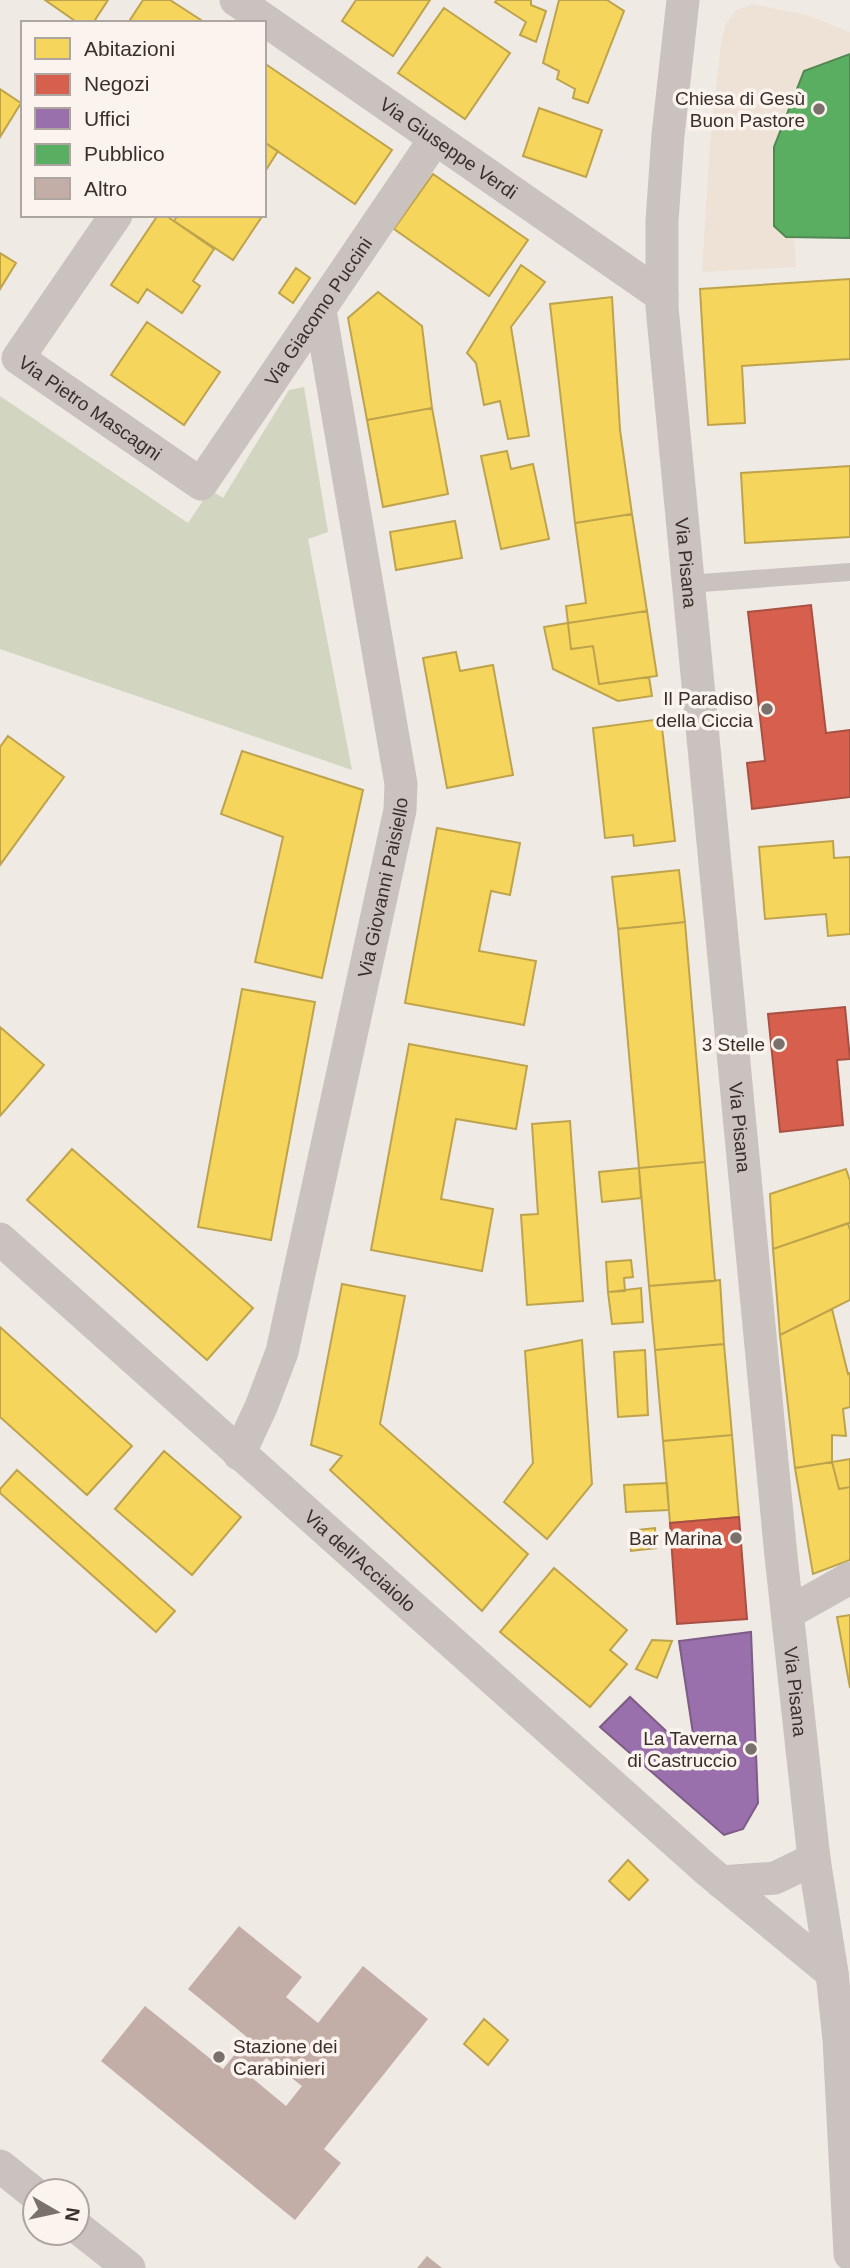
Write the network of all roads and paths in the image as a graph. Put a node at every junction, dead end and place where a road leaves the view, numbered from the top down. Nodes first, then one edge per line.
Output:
1 (683, 0) edge
2 (266, 25) edge
3 (435, 139) junction
4 (115, 217) edge
5 (662, 296) junction
6 (320, 310) junction
7 (201, 484) joint
8 (850, 572) edge
9 (688, 584) junction
10 (0, 1239) edge
11 (239, 1454) junction
12 (850, 1578) edge
13 (788, 1613) junction
14 (814, 1858) junction
15 (721, 1882) junction
16 (832, 1973) junction
17 (0, 2166) edge
18 (21, 2183) edge
19 (91, 2238) edge
20 (850, 2254) edge
21 (129, 2268) edge

1 - 5 street, Via Pisana
2 - 3 street, Via Giuseppe Verdi
3 - 5 street, Via Giuseppe Verdi
3 - 6 street, Via Giacomo Puccini
4 - 7 street, Via Pietro Mascagni
5 - 9 street, Via Pisana
6 - 7 street, Via Giacomo Puccini
6 - 11 street, Via Giovanni Paisiello
8 - 9 lane
9 - 13 street, Via Pisana
10 - 11 street, Via dell'Acciaiolo
11 - 15 street, Via dell'Acciaiolo
12 - 13 street
13 - 14 street, Via Pisana
14 - 15 street
14 - 16 street, Via Pisana
15 - 16 street, Via dell'Acciaiolo
16 - 20 street, Via Pisana
17 - 18 street
19 - 21 street

